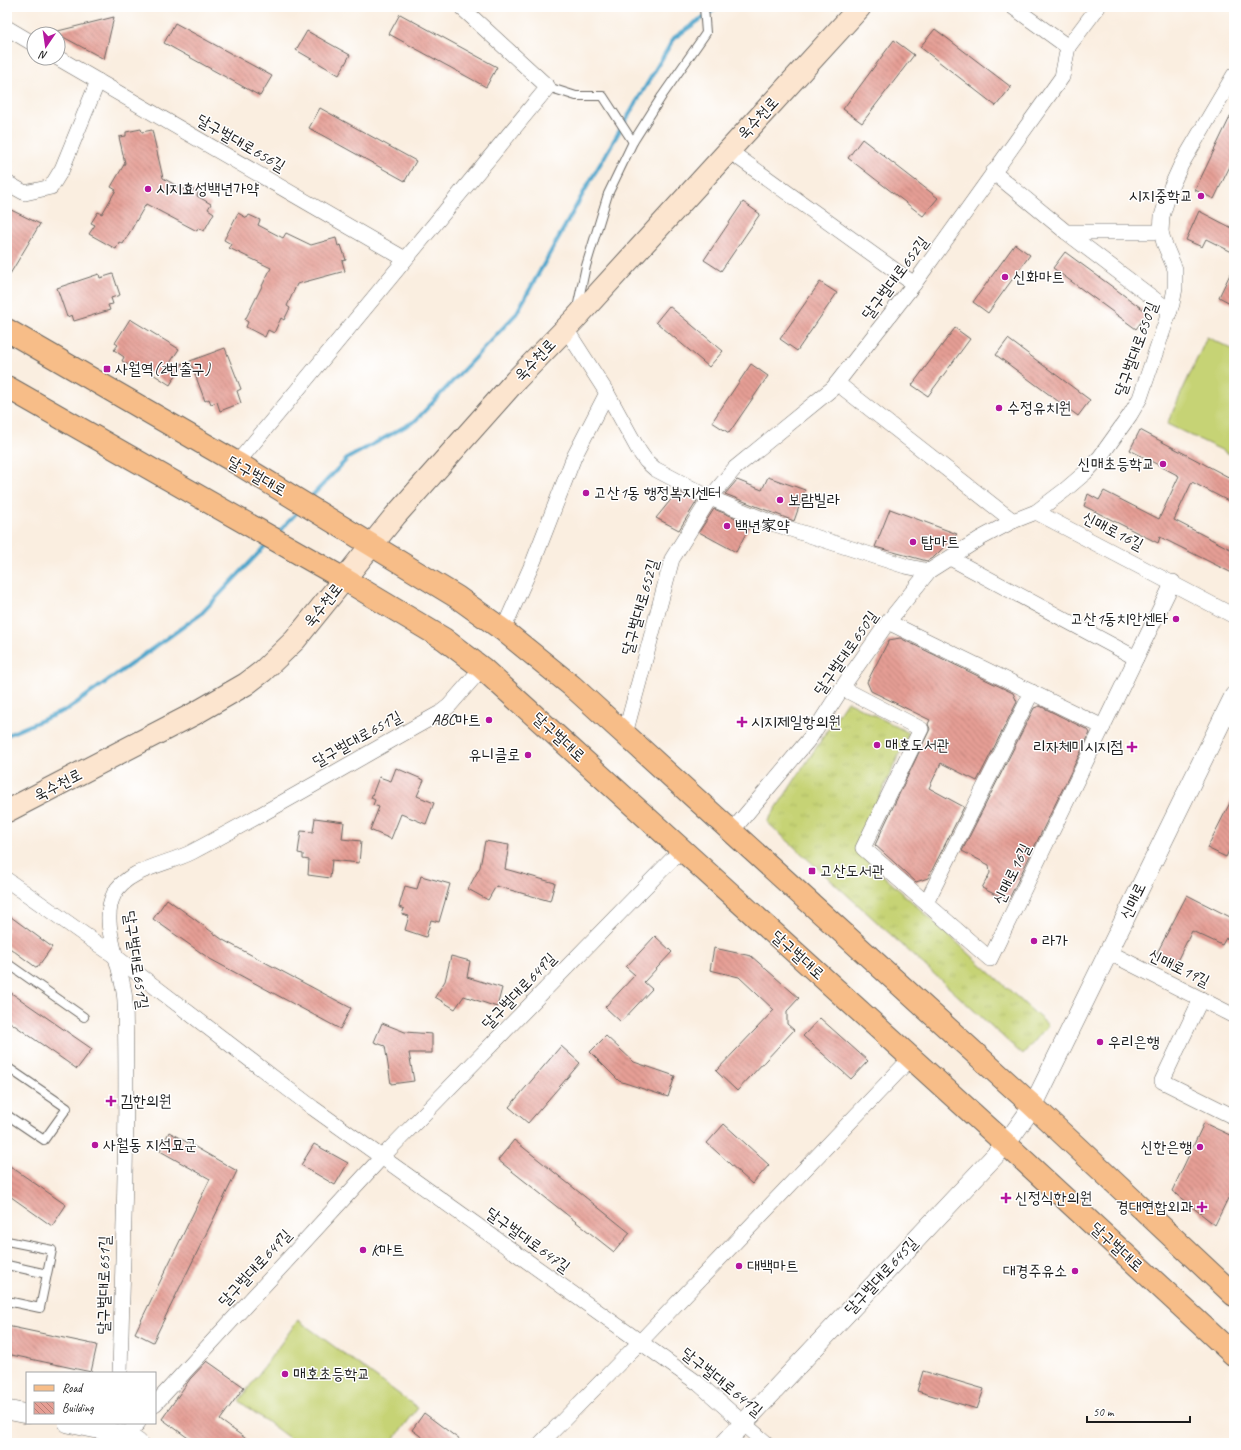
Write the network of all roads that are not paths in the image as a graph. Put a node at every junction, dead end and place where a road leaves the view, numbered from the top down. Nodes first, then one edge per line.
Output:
1 (461, 7) edge
2 (704, 7) edge
3 (860, 7) edge
4 (1013, 7) edge
5 (1098, 7) edge
6 (7, 28) edge
7 (26, 39) edge
8 (1068, 47) junction
9 (66, 63) edge
10 (1234, 75) edge
11 (98, 81) junction
12 (548, 87) junction
13 (633, 142) junction
14 (728, 150) junction
15 (993, 172) junction
16 (7, 183) edge
17 (1066, 232) junction
18 (1161, 232) junction
19 (405, 259) junction
20 (914, 284) junction
21 (1170, 311) junction
22 (570, 324) junction
23 (7, 330) edge
24 (837, 383) junction
25 (7, 387) edge
26 (607, 393) junction
27 (237, 463) junction
28 (710, 498) junction
29 (1036, 512) junction
30 (1013, 521) junction
31 (372, 544) junction
32 (950, 558) junction
33 (929, 570) junction
34 (344, 579) junction
35 (1173, 582) junction
36 (1234, 616) edge
37 (888, 622) junction
38 (503, 630) junction
39 (1136, 658) junction
40 (482, 668) junction
41 (842, 688) junction
42 (1032, 692) junction
43 (1234, 696) edge
44 (1103, 727) junction
45 (625, 734) junction
46 (7, 811) edge
47 (732, 831) junction
48 (682, 849) junction
49 (7, 880) edge
50 (926, 903) junction
51 (1108, 952) junction
52 (116, 957) junction
53 (7, 963) edge
54 (1201, 999) junction
55 (1234, 1016) edge
56 (84, 1017) dead end
57 (911, 1058) junction
58 (7, 1067) edge
59 (1034, 1106) junction
60 (7, 1115) edge
61 (1234, 1117) edge
62 (1006, 1144) junction
63 (382, 1157) junction
64 (7, 1241) edge
65 (7, 1265) edge
66 (47, 1274) junction
67 (1234, 1296) edge
68 (7, 1302) edge
69 (640, 1342) junction
70 (653, 1351) joint
71 (1234, 1355) edge
72 (120, 1372) edge
73 (156, 1403) edge
74 (7, 1410) edge
75 (26, 1414) edge
76 (744, 1422) junction
77 (75, 1424) edge
78 (128, 1432) edge
79 (541, 1443) edge
80 (725, 1443) edge
81 (766, 1443) edge

1 - 12 street
2 - 13 lane
3 - 14 main road, 욱수천로
4 - 8 street
5 - 8 street, 달구벌대로652길
6 - 7 street
8 - 15 street, 달구벌대로652길
9 - 11 street, 달구벌대로656길
10 - 18 street, 달구벌대로650길
11 - 16 street
11 - 19 street, 달구벌대로656길
12 - 13 lane
12 - 19 street
13 - 22 lane
14 - 20 street
14 - 22 main road, 욱수천로
15 - 17 street
15 - 20 street, 달구벌대로652길
17 - 18 street
17 - 21 street
18 - 21 street, 달구벌대로650길
19 - 27 street
20 - 24 street, 달구벌대로652길
21 - 29 street, 달구벌대로650길
22 - 26 street
22 - 31 main road, 욱수천로
23 - 27 main road, 달구벌대로
24 - 28 street, 달구벌대로652길
24 - 30 street
25 - 34 main road, 달구벌대로
26 - 28 street
26 - 38 street
27 - 31 main road, 달구벌대로
28 - 33 street
28 - 45 street, 달구벌대로652길
29 - 30 street, 달구벌대로650길
29 - 35 street, 신매로16길
30 - 32 street, 달구벌대로650길
31 - 34 main road, 욱수천로
31 - 38 main road, 달구벌대로
32 - 33 street, 달구벌대로650길
32 - 39 street
33 - 37 street, 달구벌대로650길
34 - 40 main road, 달구벌대로
34 - 46 main road, 욱수천로
35 - 36 street, 신매로16길
35 - 39 street, 신매로16길
37 - 41 street, 달구벌대로650길
37 - 42 street
38 - 45 main road, 달구벌대로
39 - 44 street, 신매로16길
40 - 48 main road, 달구벌대로
40 - 52 street, 달구벌대로651길
41 - 47 street, 달구벌대로650길
41 - 50 street, 신매로16길
42 - 44 street
42 - 50 street
43 - 51 street, 신매로
44 - 50 street, 신매로16길
45 - 47 main road, 달구벌대로
47 - 59 main road, 달구벌대로
48 - 57 main road, 달구벌대로
48 - 63 street, 달구벌대로649길
49 - 52 street
51 - 54 street, 신매로19길
51 - 59 street, 신매로
52 - 63 street
52 - 72 street, 달구벌대로651길
53 - 56 lane
54 - 55 street, 신매로19길
54 - 61 street
57 - 62 main road, 달구벌대로
57 - 69 street
58 - 60 lane
59 - 62 street, 달구벌대로645길
59 - 67 main road, 달구벌대로
62 - 71 main road, 달구벌대로
62 - 76 street, 달구벌대로645길
63 - 69 street, 달구벌대로647길
63 - 73 street, 달구벌대로649길
64 - 66 lane
65 - 66 lane
66 - 68 lane
69 - 70 street, 달구벌대로647길
69 - 79 street
70 - 76 street, 달구벌대로641길
74 - 75 street
76 - 80 street, 달구벌대로645길
76 - 81 street, 달구벌대로641길
77 - 78 street

